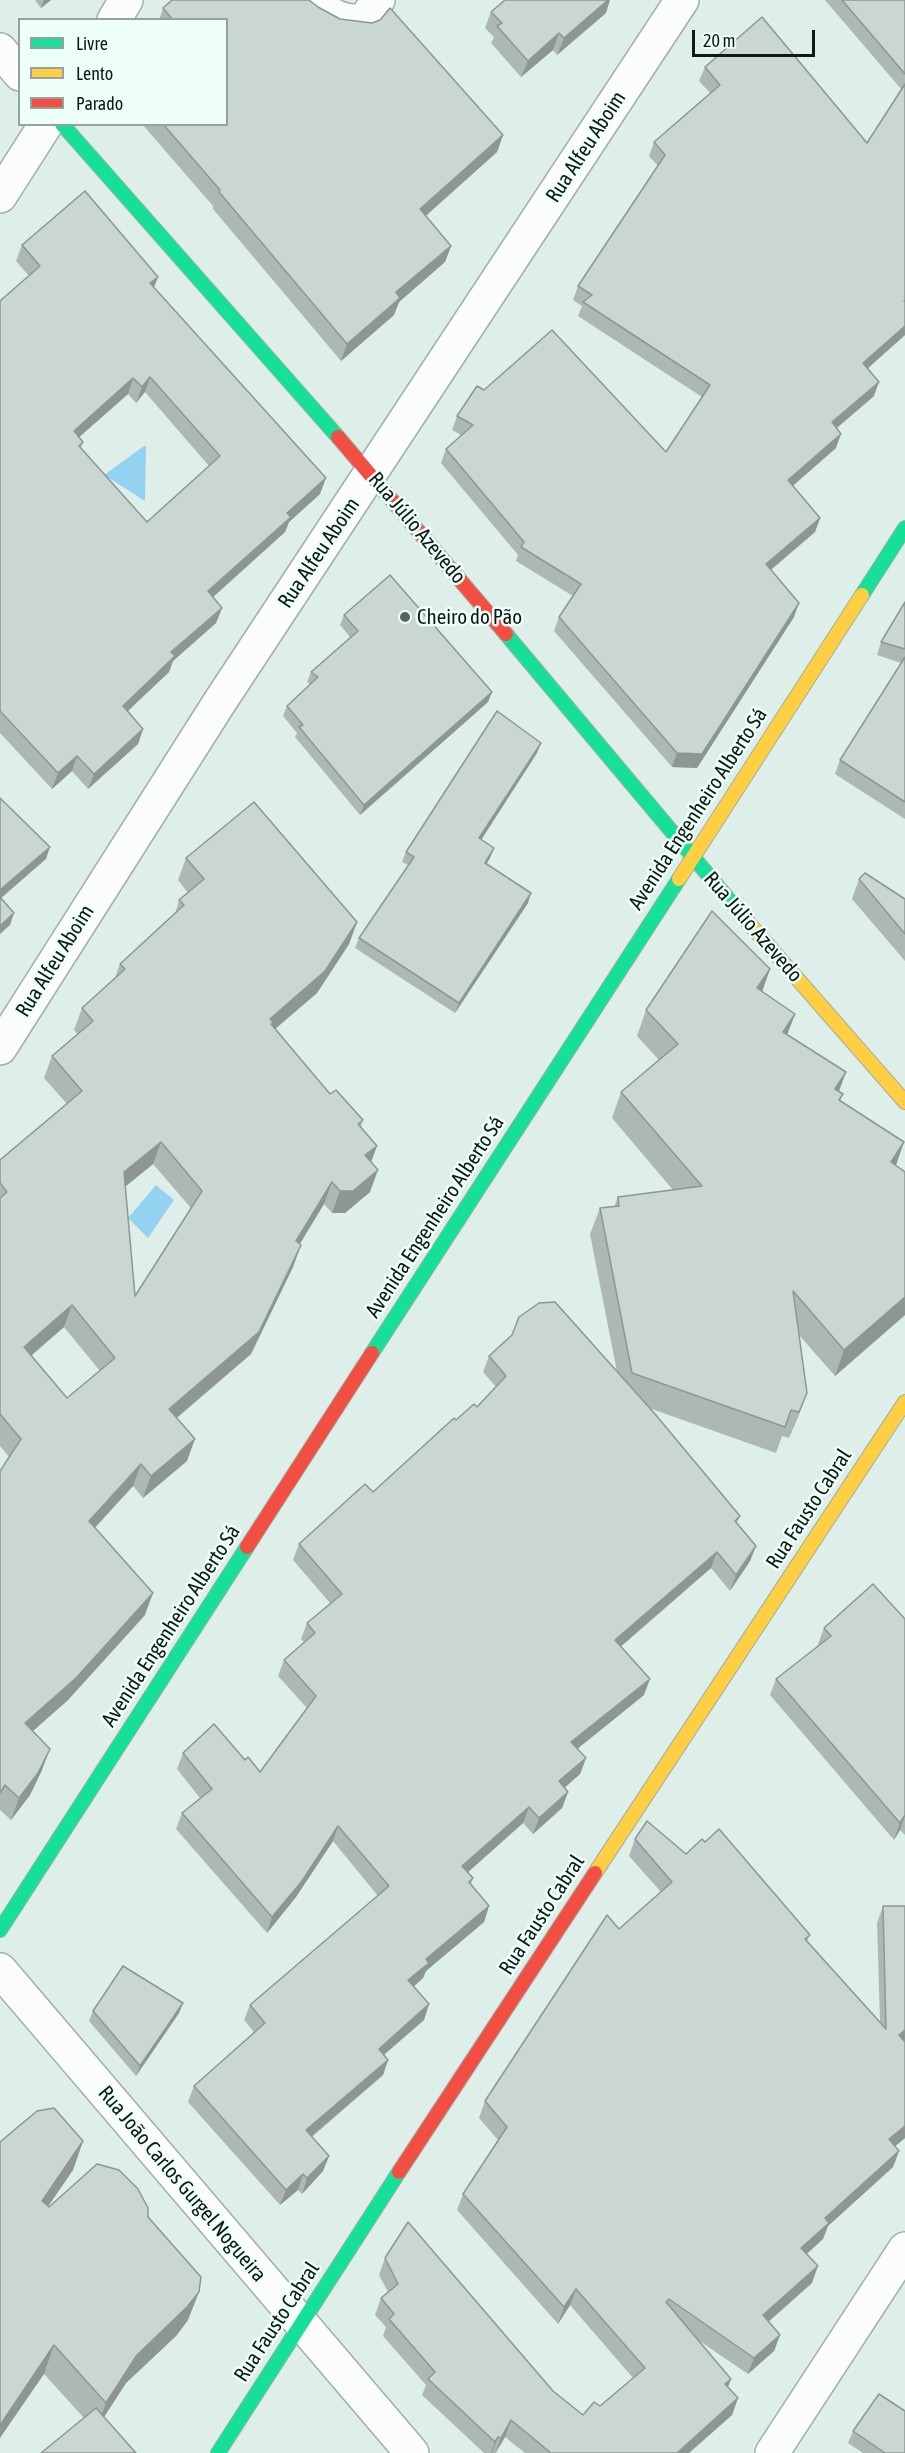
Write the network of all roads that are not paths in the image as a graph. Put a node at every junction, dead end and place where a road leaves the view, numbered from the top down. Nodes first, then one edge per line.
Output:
1 (126, 0) edge
2 (309, 0) edge
3 (378, 0) edge
4 (682, 0) edge
5 (115, 18) edge
6 (0, 50) edge
7 (18, 72) edge
8 (45, 126) edge
9 (64, 126) edge
10 (0, 196) edge
11 (371, 474) junction
12 (905, 528) edge
13 (692, 857) junction
14 (0, 1048) edge
15 (905, 1102) edge
16 (905, 1402) edge
17 (0, 1930) edge
18 (0, 1970) edge
19 (905, 2248) edge
20 (300, 2324) junction
21 (218, 2453) edge
22 (412, 2453) edge
23 (772, 2453) edge

1 - 5 street
2 - 3 street
4 - 11 street, Rua Alfeu Aboim
6 - 7 street
8 - 10 street
9 - 11 street, Rua Júlio Azevedo
11 - 13 street, Rua Júlio Azevedo
11 - 14 street, Rua Alfeu Aboim
12 - 13 street, Avenida Engenheiro Alberto Sá
13 - 15 street, Rua Júlio Azevedo
13 - 17 street, Avenida Engenheiro Alberto Sá
16 - 20 street, Rua Fausto Cabral
18 - 20 street, Rua João Carlos Gurgel Nogueira
19 - 23 street
20 - 21 street, Rua Fausto Cabral
20 - 22 street, Rua João Carlos Gurgel Nogueira

